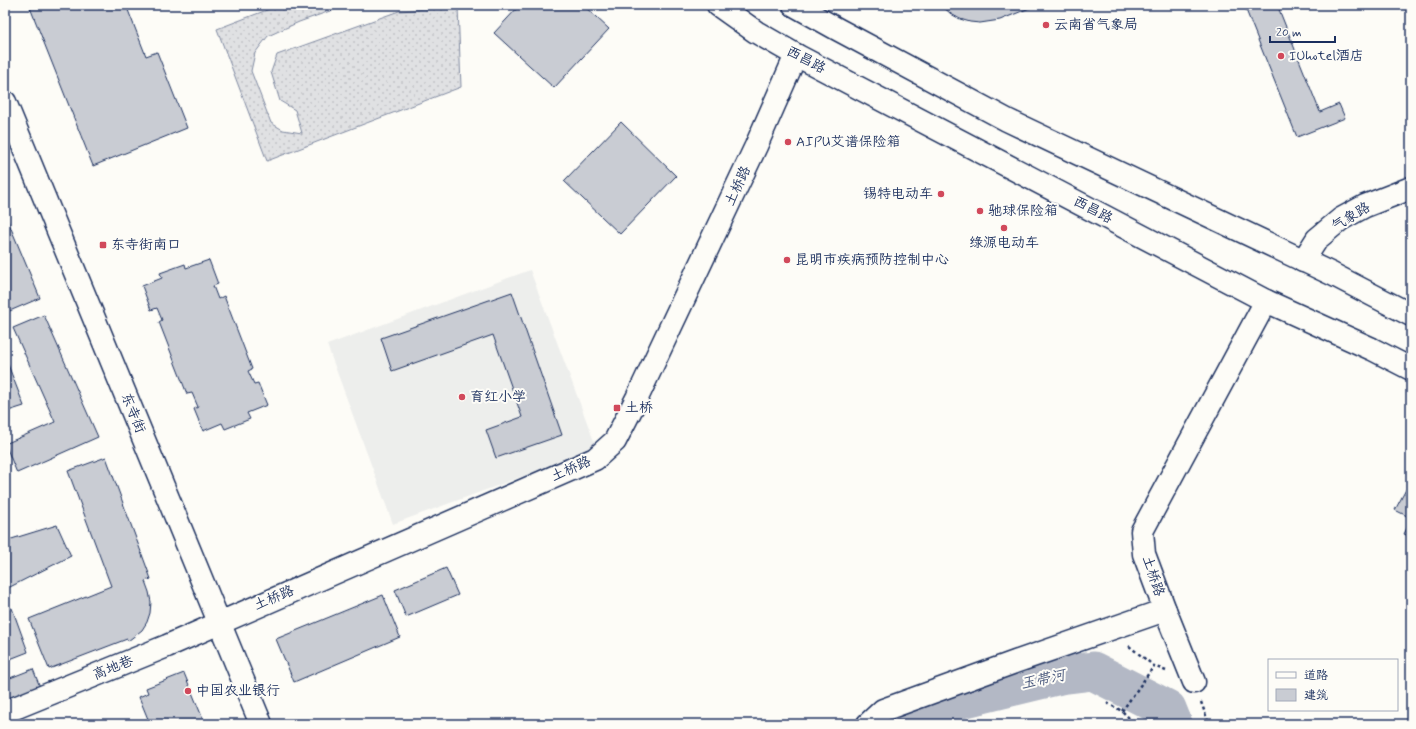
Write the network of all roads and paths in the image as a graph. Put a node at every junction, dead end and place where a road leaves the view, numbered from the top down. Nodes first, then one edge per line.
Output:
1 (718, 5) edge
2 (794, 5) edge
3 (796, 55) junction
4 (5, 102) edge
5 (1411, 188) edge
6 (1303, 261) junction
7 (1266, 301) junction
8 (1411, 315) edge
9 (1411, 369) edge
10 (1165, 610) junction
11 (220, 622) junction
12 (1108, 629) junction
13 (1154, 666) junction
14 (1194, 682) joint
15 (1107, 703) dead end
16 (1122, 710) junction
17 (5, 712) edge
18 (1133, 722) dead end
19 (261, 724) edge
20 (868, 724) edge

1 - 3 street, 西昌路
2 - 6 street
3 - 7 street, 西昌路
3 - 11 street, 土桥路
4 - 11 street, 东寺街
5 - 6 street, 气象路
6 - 8 street
7 - 9 street, 西昌路
7 - 10 street, 土桥路
10 - 12 street, 土桥路
10 - 14 street
11 - 17 street, 高地巷
11 - 19 street, 东寺街
12 - 13 path
12 - 20 street, 土桥路
13 - 14 path
13 - 16 path
15 - 16 path
16 - 18 path

